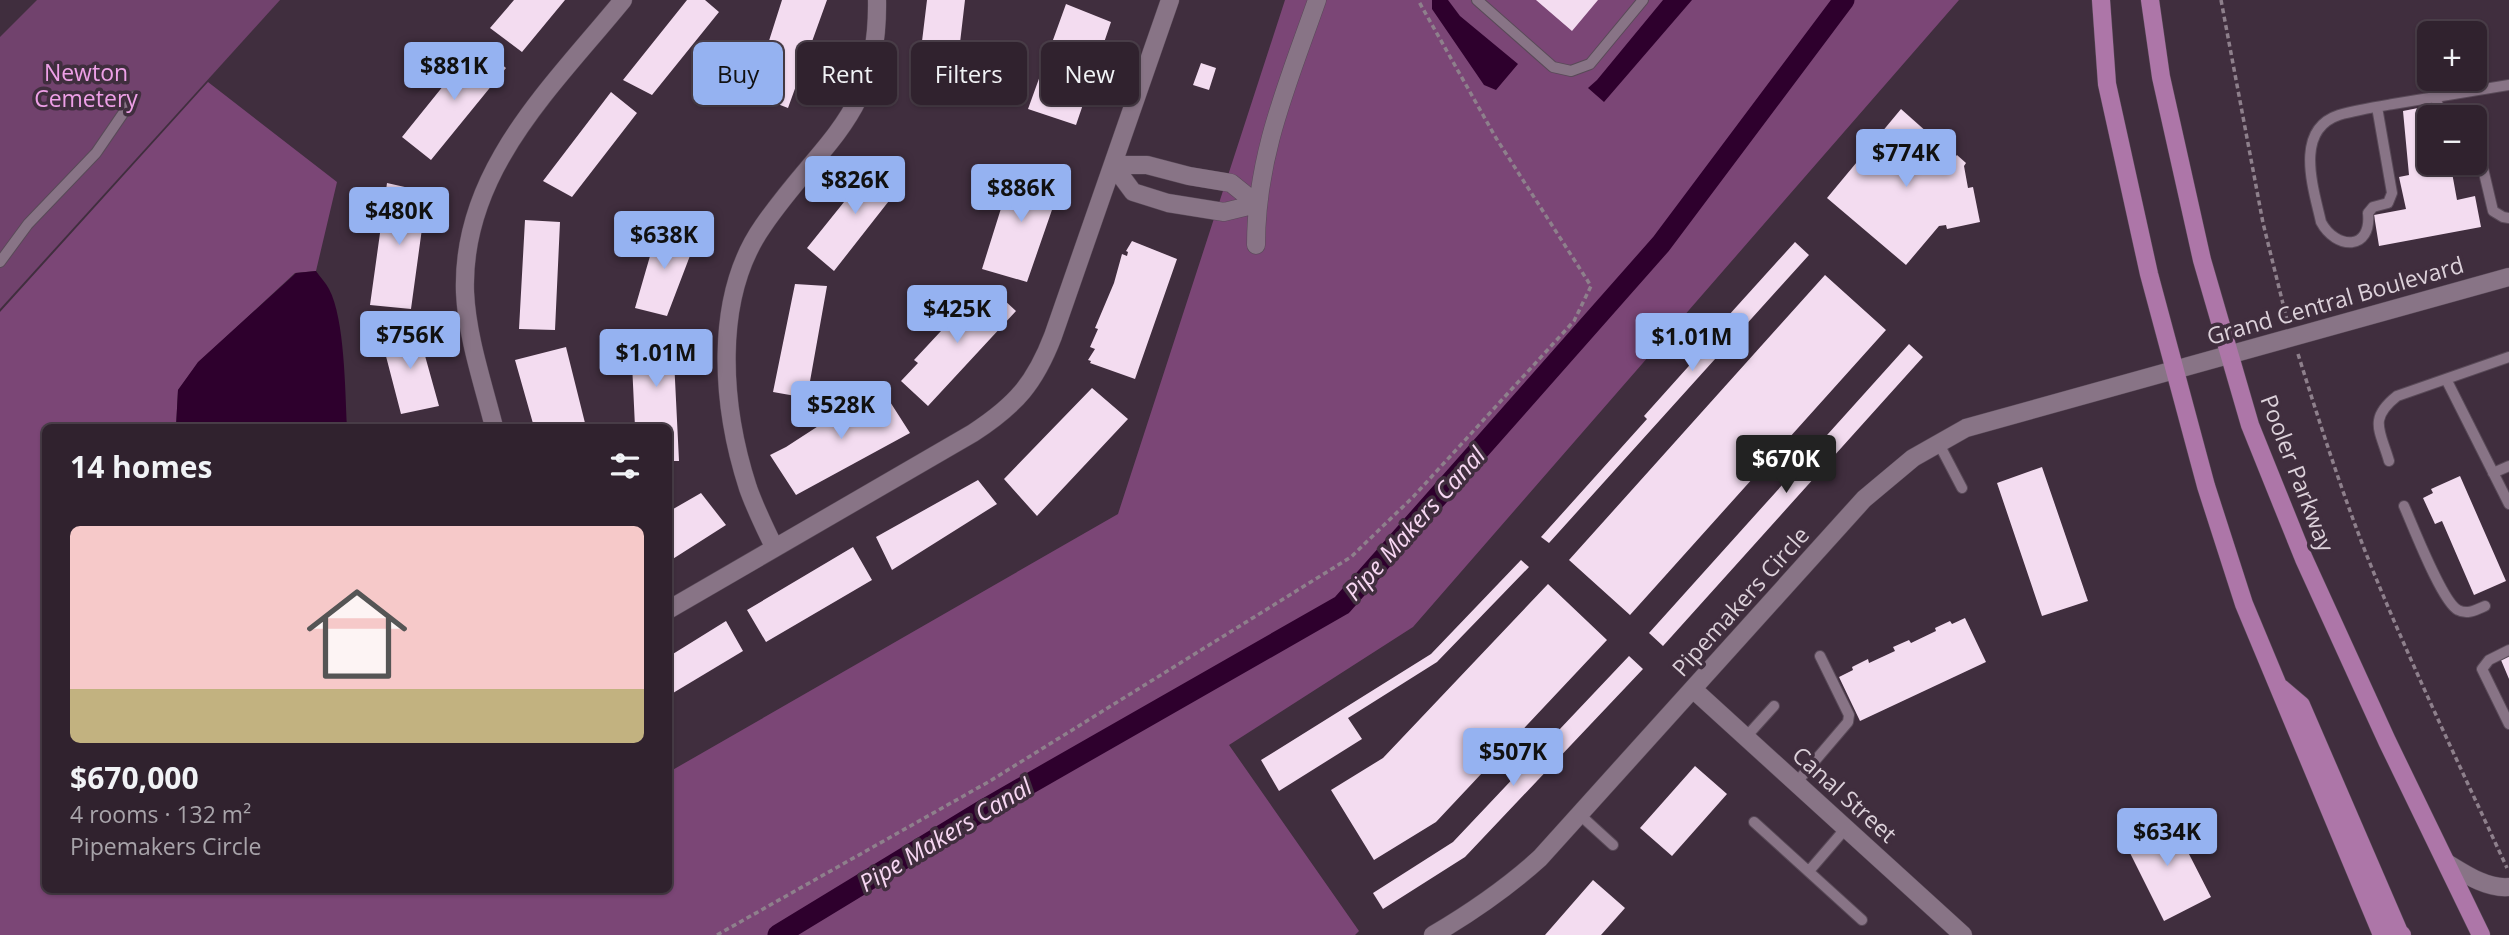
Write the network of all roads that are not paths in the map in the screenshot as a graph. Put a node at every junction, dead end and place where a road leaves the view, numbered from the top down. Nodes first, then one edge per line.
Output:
1 (623, 0) edge
2 (877, 0) edge
3 (1170, 0) edge
4 (1317, 0) edge
5 (1477, 0) edge
6 (1643, 0) edge
7 (2101, 0) edge
8 (2150, 0) edge
9 (2509, 85) edge
10 (135, 96) dead end
11 (2436, 96) junction
12 (2438, 105) edge
13 (2377, 107) junction
14 (1113, 165) junction
15 (2485, 175) edge
16 (1198, 178) junction
17 (1257, 204) junction
18 (1193, 208) junction
19 (2509, 218) edge
20 (1256, 246) dead end
21 (0, 262) edge
22 (2509, 277) edge
23 (2230, 355) junction
24 (2508, 361) edge
25 (2174, 370) junction
26 (2445, 379) junction
27 (493, 424) edge
28 (1939, 444) junction
29 (2389, 461) dead end
30 (2509, 466) edge
31 (2493, 473) junction
32 (1962, 488) dead end
33 (2509, 504) edge
34 (2404, 506) dead end
35 (774, 547) junction
36 (2485, 606) dead end
37 (672, 608) edge
38 (2509, 650) edge
39 (1820, 656) dead end
40 (2278, 686) junction
41 (1694, 690) junction
42 (1774, 706) dead end
43 (2509, 724) edge
44 (1746, 737) junction
45 (1796, 783) junction
46 (1579, 814) junction
47 (1754, 822) dead end
48 (1846, 828) junction
49 (1613, 845) dead end
50 (2446, 863) junction
51 (1810, 872) junction
52 (2509, 887) edge
53 (1862, 920) dead end
54 (1433, 935) edge
55 (1963, 935) edge
56 (2382, 935) edge
57 (2402, 935) edge
58 (2481, 935) edge

1 - 27 street
2 - 35 street
3 - 14 street
4 - 17 street
5 - 6 lane
7 - 25 main road
8 - 23 main road, Pooler Parkway
9 - 11 lane
10 - 21 lane
11 - 12 lane
11 - 13 lane
13 - 13 lane
14 - 16 street
14 - 18 street
14 - 35 street
15 - 19 lane
16 - 17 street
16 - 18 street
17 - 18 street
17 - 20 street
22 - 23 street, Grand Central Boulevard
23 - 25 street, Grand Central Boulevard
23 - 50 main road, Pooler Parkway
24 - 26 lane
25 - 28 street, Pipemakers Circle
25 - 40 main road
26 - 29 lane
26 - 31 lane
28 - 32 lane
28 - 41 street, Pipemakers Circle
30 - 31 lane
31 - 33 lane
34 - 36 lane
35 - 37 street
38 - 43 lane
39 - 45 lane
40 - 56 main road
40 - 57 main road
41 - 44 street, Canal Street
41 - 46 street, Pipemakers Circle
42 - 44 lane
44 - 45 street, Canal Street
45 - 48 street, Canal Street
46 - 49 lane
46 - 54 street, Pipemakers Circle
47 - 51 lane
48 - 51 lane
48 - 55 street, Canal Street
50 - 52 street
50 - 58 main road, Pooler Parkway
51 - 53 lane

